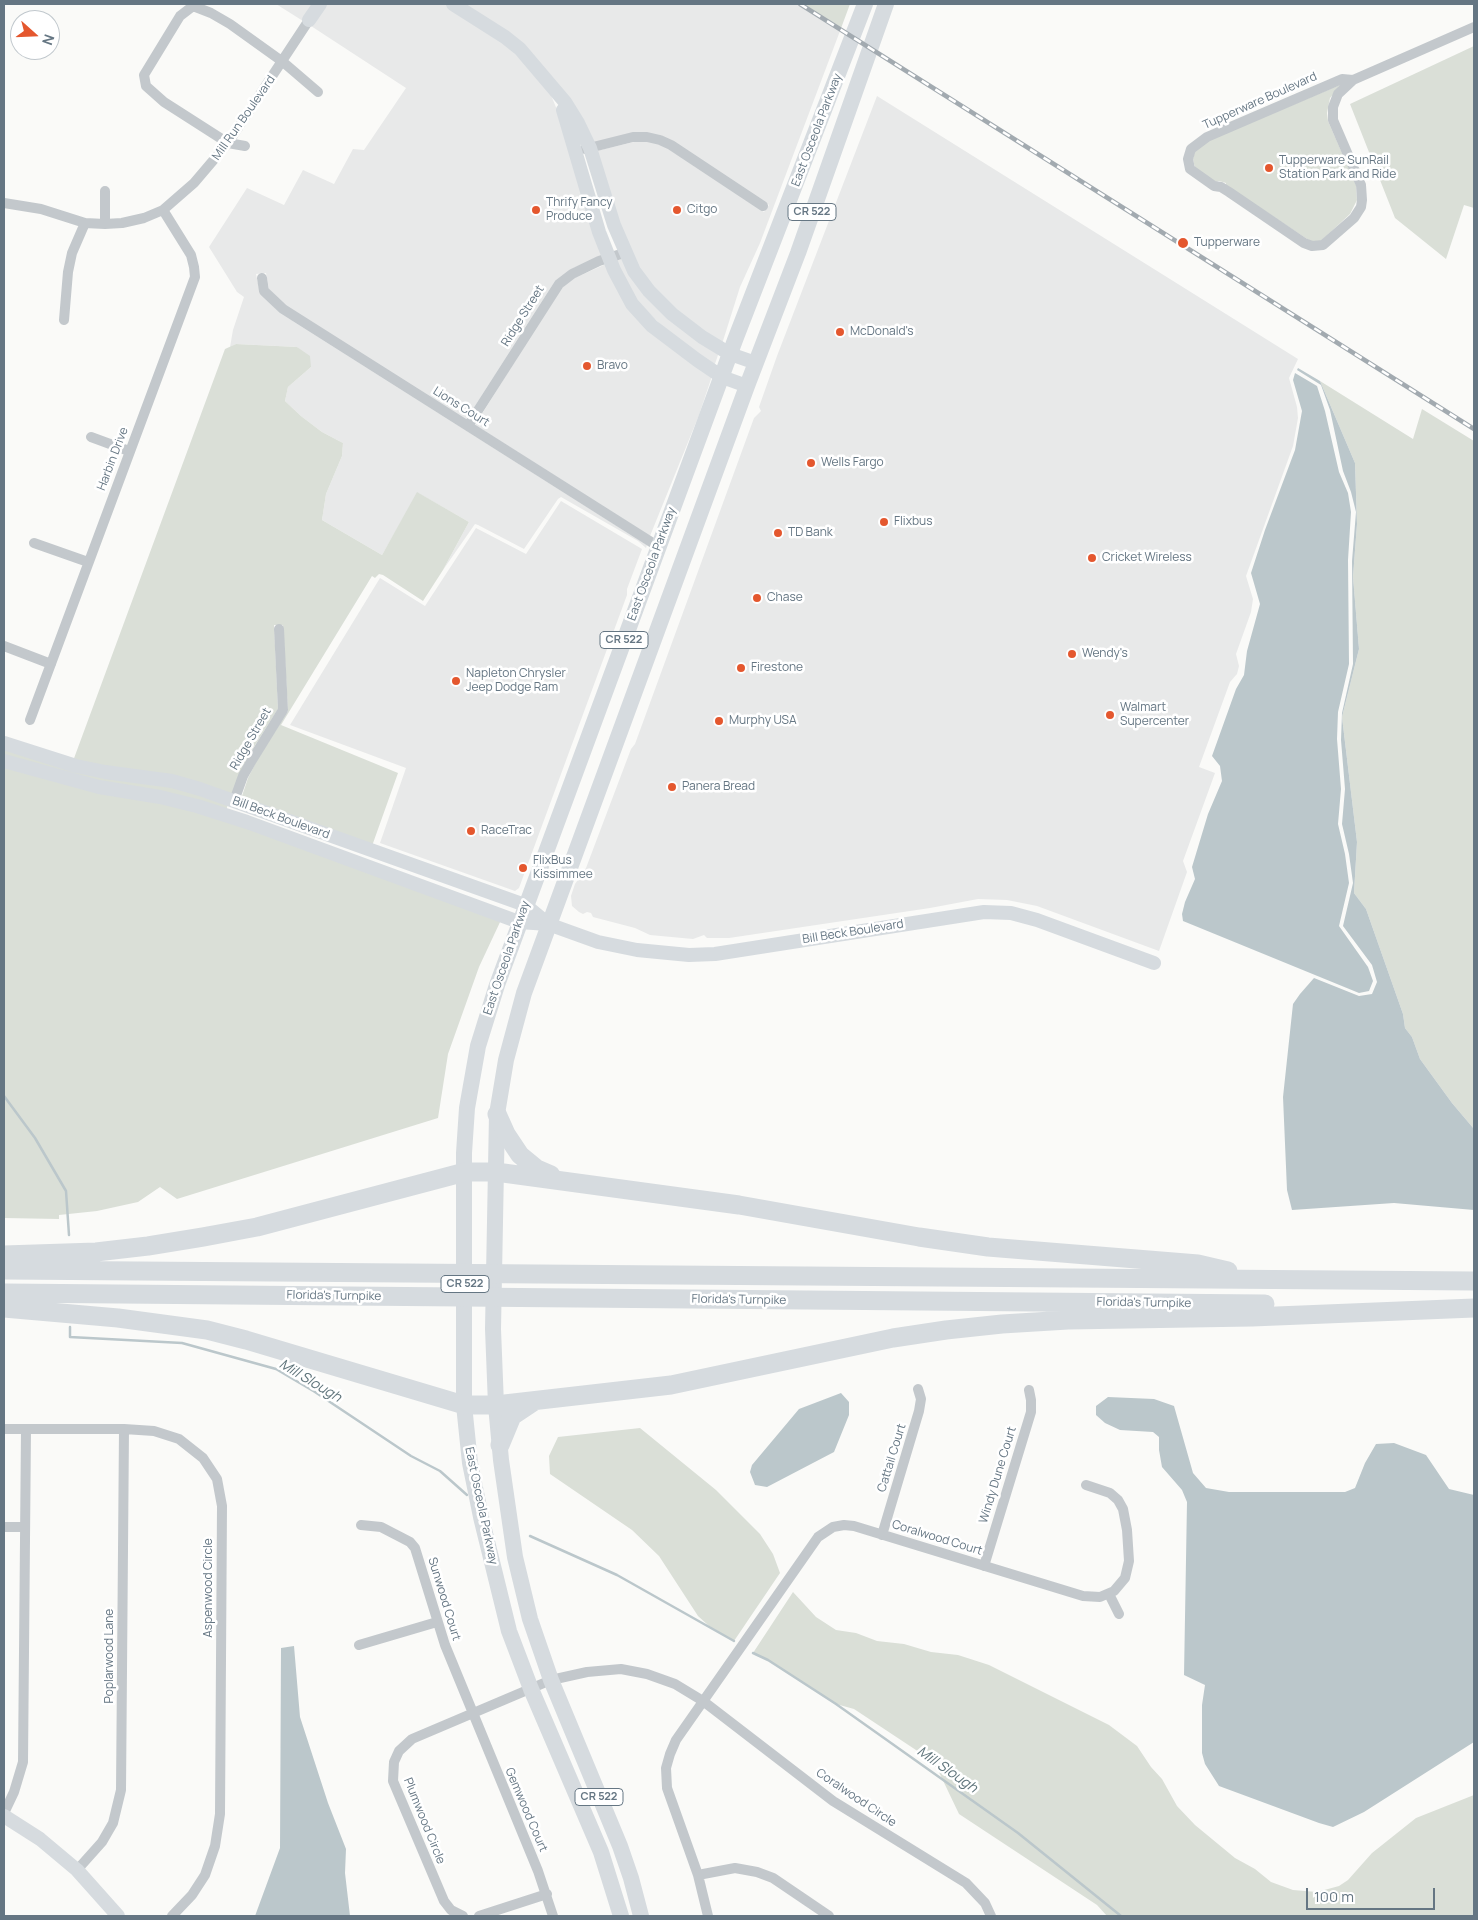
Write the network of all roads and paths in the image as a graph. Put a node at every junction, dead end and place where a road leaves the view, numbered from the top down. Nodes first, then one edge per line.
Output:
1 (320, 4) edge
2 (453, 4) edge
3 (886, 4) edge
4 (863, 8) edge
5 (310, 20) joint
6 (1474, 27) edge
7 (283, 62) junction
8 (1352, 80) junction
9 (553, 86) junction
10 (318, 92) dead end
11 (228, 144) junction
12 (245, 146) dead end
13 (590, 148) junction
14 (575, 152) junction
15 (105, 191) dead end
16 (4, 203) edge
17 (763, 206) dead end
18 (163, 210) junction
19 (85, 223) junction
20 (105, 224) junction
21 (627, 252) junction
22 (609, 258) junction
23 (262, 278) dead end
24 (64, 320) dead end
25 (730, 354) junction
26 (756, 362) junction
27 (722, 377) junction
28 (747, 386) junction
29 (468, 426) junction
30 (91, 438) dead end
31 (129, 451) junction
32 (34, 543) dead end
33 (659, 547) junction
34 (88, 562) junction
35 (279, 629) dead end
36 (4, 646) edge
37 (51, 664) junction
38 (30, 720) dead end
39 (4, 743) edge
40 (4, 761) edge
41 (234, 802) junction
42 (229, 816) junction
43 (525, 905) junction
44 (519, 922) junction
45 (548, 924) junction
46 (1154, 963) dead end
47 (497, 1114) junction
48 (465, 1172) junction
49 (496, 1172) junction
50 (563, 1182) junction
51 (4, 1255) edge
52 (4, 1270) edge
53 (1264, 1279) junction
54 (1474, 1281) edge
55 (4, 1293) edge
56 (1474, 1307) edge
57 (4, 1308) edge
58 (918, 1389) dead end
59 (1029, 1390) dead end
60 (536, 1400) junction
61 (464, 1404) junction
62 (496, 1404) junction
63 (4, 1429) edge
64 (26, 1429) junction
65 (124, 1429) junction
66 (500, 1445) junction
67 (1086, 1485) dead end
68 (361, 1525) dead end
69 (4, 1527) edge
70 (24, 1527) junction
71 (882, 1534) junction
72 (984, 1566) junction
73 (1109, 1594) junction
74 (1119, 1614) dead end
75 (437, 1622) junction
76 (359, 1646) dead end
77 (551, 1680) junction
78 (531, 1689) junction
79 (703, 1701) junction
80 (473, 1714) junction
81 (4, 1815) edge
82 (77, 1870) junction
83 (698, 1875) junction
84 (547, 1894) junction
85 (118, 1916) edge
86 (172, 1916) edge
87 (463, 1916) edge
88 (479, 1916) edge
89 (553, 1916) edge
90 (621, 1916) edge
91 (641, 1916) edge
92 (708, 1916) edge
93 (829, 1916) edge
94 (992, 1916) edge

1 - 5 street, Mill Run Boulevard
2 - 9 street
3 - 26 main road, East Osceola Parkway / CR 522
4 - 25 main road, East Osceola Parkway / CR 522
5 - 7 street, Mill Run Boulevard
6 - 8 street, Tupperware Boulevard
7 - 10 street
7 - 11 street, Mill Run Boulevard
7 - 11 street
8 - 8 street, Tupperware Boulevard
9 - 13 street
9 - 14 street
11 - 12 street
11 - 18 street, Mill Run Boulevard
13 - 14 street
13 - 17 street
13 - 21 street
14 - 22 street
15 - 20 street
16 - 19 street, Mill Run Boulevard
18 - 20 street, Mill Run Boulevard
18 - 31 street, Harbin Drive
19 - 20 street, Mill Run Boulevard
19 - 24 street
21 - 22 street, Ridge Street
21 - 25 street
22 - 27 street
22 - 29 street, Ridge Street
23 - 29 street, Lions Court
25 - 26 street
25 - 27 main road, East Osceola Parkway / CR 522
26 - 28 main road, East Osceola Parkway / CR 522
27 - 28 street
27 - 33 main road, East Osceola Parkway / CR 522
28 - 45 main road, East Osceola Parkway / CR 522
29 - 33 street, Lions Court
30 - 31 street
31 - 34 street, Harbin Drive
32 - 34 street
33 - 43 main road, East Osceola Parkway / CR 522
34 - 37 street, Harbin Drive
35 - 41 street, Ridge Street
36 - 37 street
37 - 38 street, Harbin Drive
39 - 41 street, Bill Beck Boulevard
40 - 42 street, Bill Beck Boulevard
41 - 42 street
41 - 43 street, Bill Beck Boulevard
42 - 44 street, Bill Beck Boulevard
43 - 44 main road, East Osceola Parkway / CR 522
43 - 45 street, Bill Beck Boulevard
44 - 45 street, Bill Beck Boulevard
44 - 48 main road, East Osceola Parkway / CR 522
45 - 46 street, Bill Beck Boulevard
45 - 47 main road, East Osceola Parkway / CR 522
47 - 49 main road, East Osceola Parkway / CR 522
47 - 50 highway
48 - 49 highway
48 - 51 highway
48 - 61 main road, East Osceola Parkway / CR 522
49 - 50 highway
49 - 62 main road, East Osceola Parkway / CR 522
50 - 53 highway
52 - 53 highway, Florida's Turnpike
53 - 54 highway, Florida's Turnpike
55 - 56 highway, Florida's Turnpike
56 - 60 highway
57 - 61 highway
58 - 71 street, Cattail Court
59 - 72 street, Windy Dune Court
60 - 62 highway
60 - 66 highway
61 - 62 highway
61 - 78 main road, East Osceola Parkway / CR 522
62 - 66 main road, East Osceola Parkway / CR 522
63 - 64 street, Aspenwood Circle
64 - 65 street, Aspenwood Circle
64 - 70 street
65 - 82 street, Poplarwood Lane
65 - 86 street, Aspenwood Circle
66 - 77 main road, East Osceola Parkway / CR 522
67 - 73 street
68 - 75 street, Sunwood Court
69 - 70 street
70 - 81 street
71 - 72 street, Coralwood Court
71 - 79 street, Coralwood Court
72 - 73 street, Coralwood Court
73 - 74 street
75 - 76 street
75 - 80 street, Sunwood Court
77 - 78 street, Coralwood Circle
77 - 79 street, Coralwood Circle
77 - 91 main road, East Osceola Parkway / CR 522
78 - 80 street, Plumwood Circle
78 - 90 main road, East Osceola Parkway / CR 522
79 - 83 street
79 - 94 street, Coralwood Circle
80 - 84 street, Gemwood Court
80 - 87 street, Plumwood Circle
81 - 82 street
82 - 85 street
83 - 92 street
83 - 93 street
84 - 88 street
84 - 89 street, Gemwood Court

